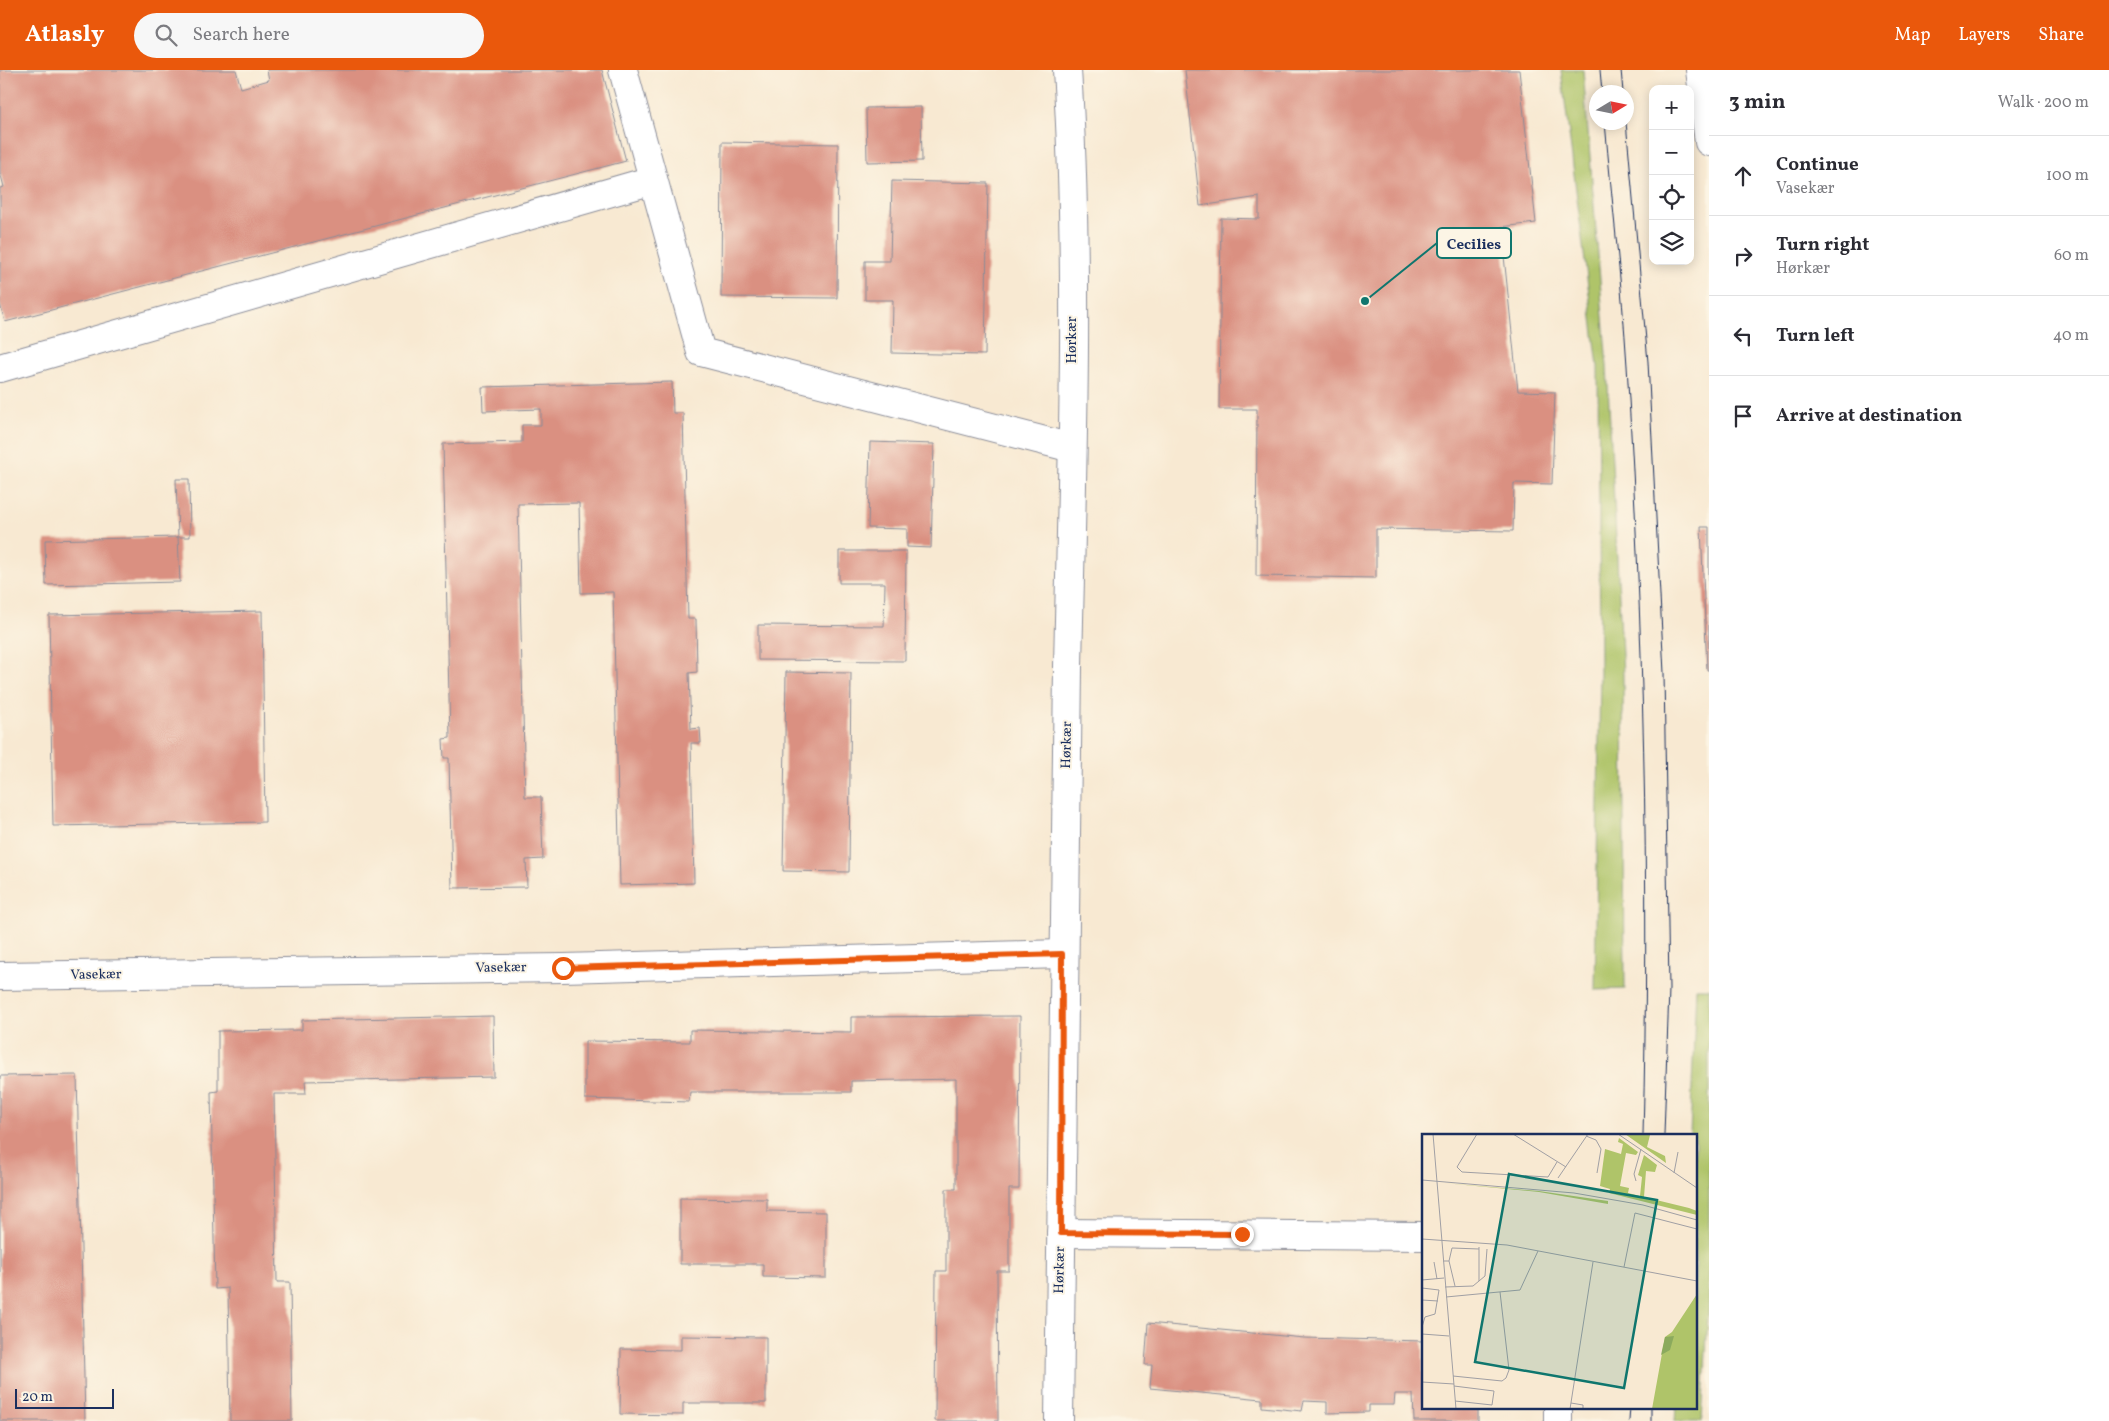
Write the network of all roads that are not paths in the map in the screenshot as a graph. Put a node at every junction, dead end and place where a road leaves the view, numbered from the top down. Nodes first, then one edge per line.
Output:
1 (623, 70) edge
2 (1067, 70) edge
3 (1700, 70) edge
4 (1709, 142) edge
5 (653, 180) junction
6 (0, 368) edge
7 (1072, 448) junction
8 (1062, 954) junction
9 (0, 976) edge
10 (1061, 1233) junction
11 (1422, 1236) edge
12 (1558, 1408) edge
13 (1059, 1421) edge
14 (1558, 1421) edge

1 - 5 street
2 - 7 street, Hørkær
3 - 4 street
5 - 6 street
5 - 7 street
7 - 8 street, Hørkær
8 - 9 street, Vasekær
8 - 10 street, Hørkær
10 - 11 street
10 - 13 street, Hørkær
12 - 14 street

